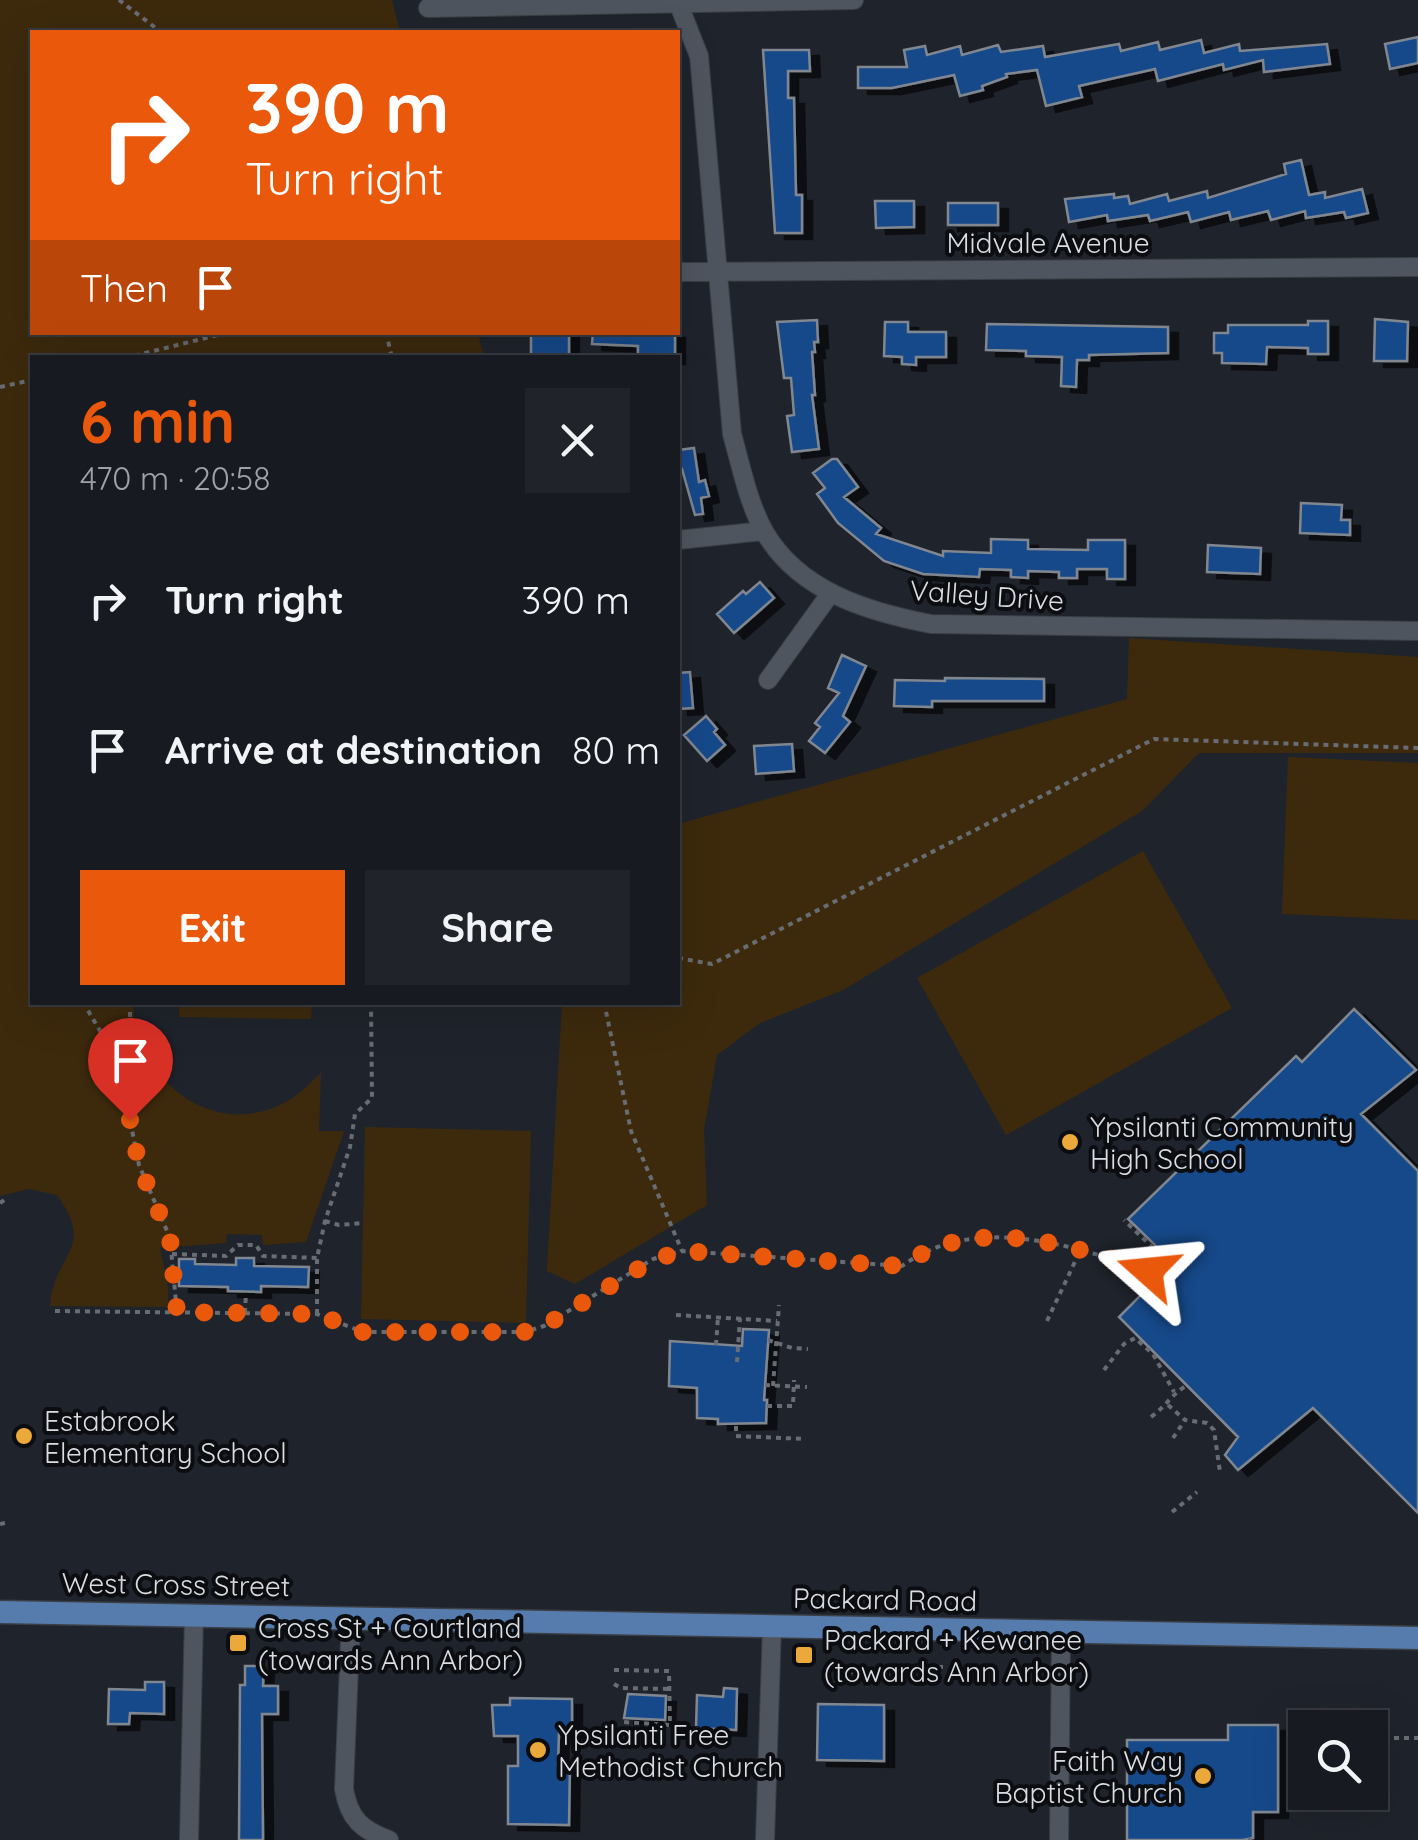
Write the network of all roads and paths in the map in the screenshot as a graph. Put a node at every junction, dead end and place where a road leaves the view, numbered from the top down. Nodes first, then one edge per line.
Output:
1 (119, 0) edge
2 (854, 0) edge
3 (677, 1) edge
4 (428, 8) dead end
5 (159, 30) edge
6 (1418, 267) edge
7 (680, 272) edge
8 (716, 272) junction
9 (218, 335) edge
10 (137, 355) edge
11 (30, 380) edge
12 (0, 387) edge
13 (764, 531) junction
14 (680, 540) edge
15 (830, 594) junction
16 (1418, 631) edge
17 (768, 680) dead end
18 (1418, 748) edge
19 (680, 958) edge
20 (85, 1005) edge
21 (130, 1005) edge
22 (371, 1005) edge
23 (605, 1005) edge
24 (130, 1120) junction
25 (7, 1198) dead end
26 (0, 1203) edge
27 (1124, 1220) dead end
28 (324, 1221) junction
29 (363, 1223) dead end
30 (1081, 1249) junction
31 (682, 1251) junction
32 (172, 1254) junction
33 (316, 1258) junction
34 (246, 1292) dead end
35 (778, 1305) dead end
36 (55, 1312) dead end
37 (177, 1312) junction
38 (245, 1313) junction
39 (317, 1314) junction
40 (676, 1315) dead end
41 (718, 1317) junction
42 (740, 1318) junction
43 (777, 1321) junction
44 (1047, 1321) dead end
45 (768, 1340) dead end
46 (776, 1341) junction
47 (716, 1345) dead end
48 (808, 1348) dead end
49 (738, 1362) dead end
50 (1104, 1370) dead end
51 (794, 1383) junction
52 (765, 1386) dead end
53 (773, 1386) junction
54 (1186, 1386) dead end
55 (808, 1387) dead end
56 (1174, 1392) junction
57 (1168, 1405) junction
58 (767, 1406) dead end
59 (1152, 1417) dead end
60 (1186, 1420) junction
61 (736, 1426) dead end
62 (1173, 1438) dead end
63 (806, 1439) dead end
64 (1220, 1472) dead end
65 (1197, 1492) dead end
66 (1172, 1512) dead end
67 (0, 1612) edge
68 (194, 1615) junction
69 (351, 1617) junction
70 (772, 1626) junction
71 (1060, 1633) junction
72 (1418, 1638) edge
73 (886, 1666) dead end
74 (614, 1670) dead end
75 (852, 1671) junction
76 (614, 1684) dead end
77 (834, 1684) dead end
78 (869, 1685) dead end
79 (669, 1690) junction
80 (623, 1722) dead end
81 (1388, 1738) edge
82 (1418, 1738) edge
83 (189, 1840) edge
84 (390, 1840) edge
85 (765, 1840) edge
86 (1059, 1840) edge

1 - 5 path
2 - 3 street
3 - 4 street
3 - 8 street, Valley Drive
6 - 8 street, Midvale Avenue
7 - 8 street, Midvale Avenue
8 - 13 street, Valley Drive
9 - 10 path
11 - 12 path
13 - 14 street
13 - 15 street, Valley Drive
15 - 16 street, Valley Drive
15 - 17 street
18 - 19 path
20 - 24 path
21 - 24 path
22 - 28 path
23 - 31 path
24 - 32 path
25 - 26 path
27 - 30 path
28 - 29 path
28 - 33 path
30 - 31 path
30 - 44 path
31 - 39 path
32 - 33 path
32 - 37 path
33 - 39 path
34 - 38 path
35 - 43 path
36 - 37 path
37 - 38 path
38 - 39 path
40 - 41 path
41 - 42 path
41 - 47 path
42 - 43 path
42 - 49 path
43 - 46 path
45 - 46 path
46 - 48 path
46 - 53 path
50 - 56 path
51 - 53 path
51 - 55 path
51 - 58 path
52 - 53 path
54 - 56 path
56 - 57 path
57 - 59 path
57 - 60 path
60 - 62 path
60 - 64 path
61 - 63 path
65 - 66 path
67 - 68 main road, West Cross Street
68 - 69 main road, West Cross Street
68 - 83 street
69 - 70 main road, Packard Road
69 - 84 street
70 - 71 main road, Packard Road
70 - 85 street
71 - 72 main road, Packard Road
71 - 86 street
73 - 75 path
74 - 79 path
75 - 77 path
75 - 78 path
76 - 79 path
79 - 80 path
81 - 82 path

